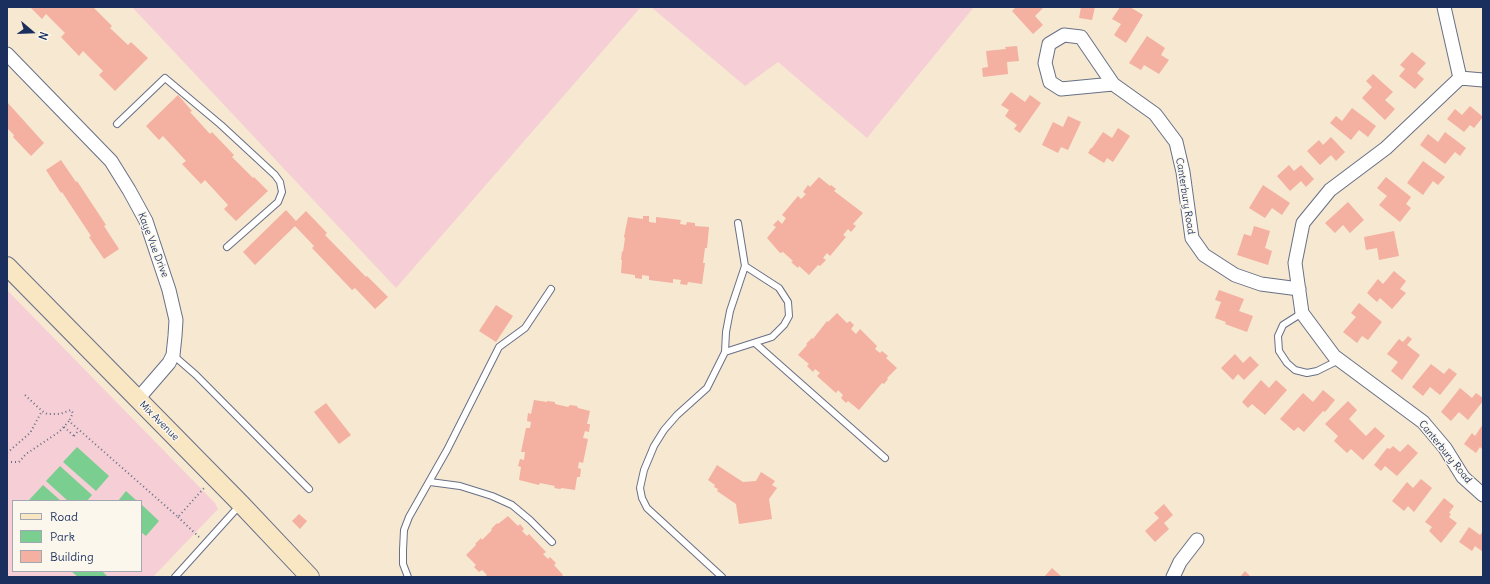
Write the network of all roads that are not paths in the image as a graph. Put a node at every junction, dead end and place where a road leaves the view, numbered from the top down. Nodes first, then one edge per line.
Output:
1 (1444, 7) edge
2 (7, 54) edge
3 (1460, 78) junction
4 (1483, 80) edge
5 (1113, 84) junction
6 (117, 124) dead end
7 (738, 223) dead end
8 (227, 247) dead end
9 (7, 266) edge
10 (745, 266) junction
11 (551, 289) dead end
12 (1299, 289) junction
13 (1302, 313) junction
14 (755, 343) junction
15 (725, 352) junction
16 (173, 355) junction
17 (1339, 360) junction
18 (138, 400) junction
19 (885, 458) dead end
20 (430, 482) junction
21 (309, 489) dead end
22 (1483, 495) edge
23 (241, 504) junction
24 (1196, 540) dead end
25 (552, 542) dead end
26 (175, 577) edge
27 (310, 577) edge
28 (408, 577) edge
29 (722, 577) edge
30 (1173, 577) edge

1 - 3 street
2 - 16 street, Kaye Vue Drive
3 - 4 street
3 - 12 street, Canterbury Road
5 - 5 street, Canterbury Road
5 - 12 street, Canterbury Road
6 - 8 lane
7 - 10 lane
9 - 18 street, Mix Avenue
10 - 14 lane
10 - 15 lane
11 - 20 lane
12 - 13 street, Canterbury Road
13 - 17 street, Canterbury Road
13 - 17 lane
14 - 15 lane
14 - 19 lane
15 - 29 lane
16 - 18 street, Kaye Vue Drive
16 - 21 lane
17 - 22 street, Canterbury Road
18 - 23 street, Mix Avenue
20 - 25 lane
20 - 28 lane
23 - 26 lane
23 - 27 street, Mix Avenue
24 - 30 street

